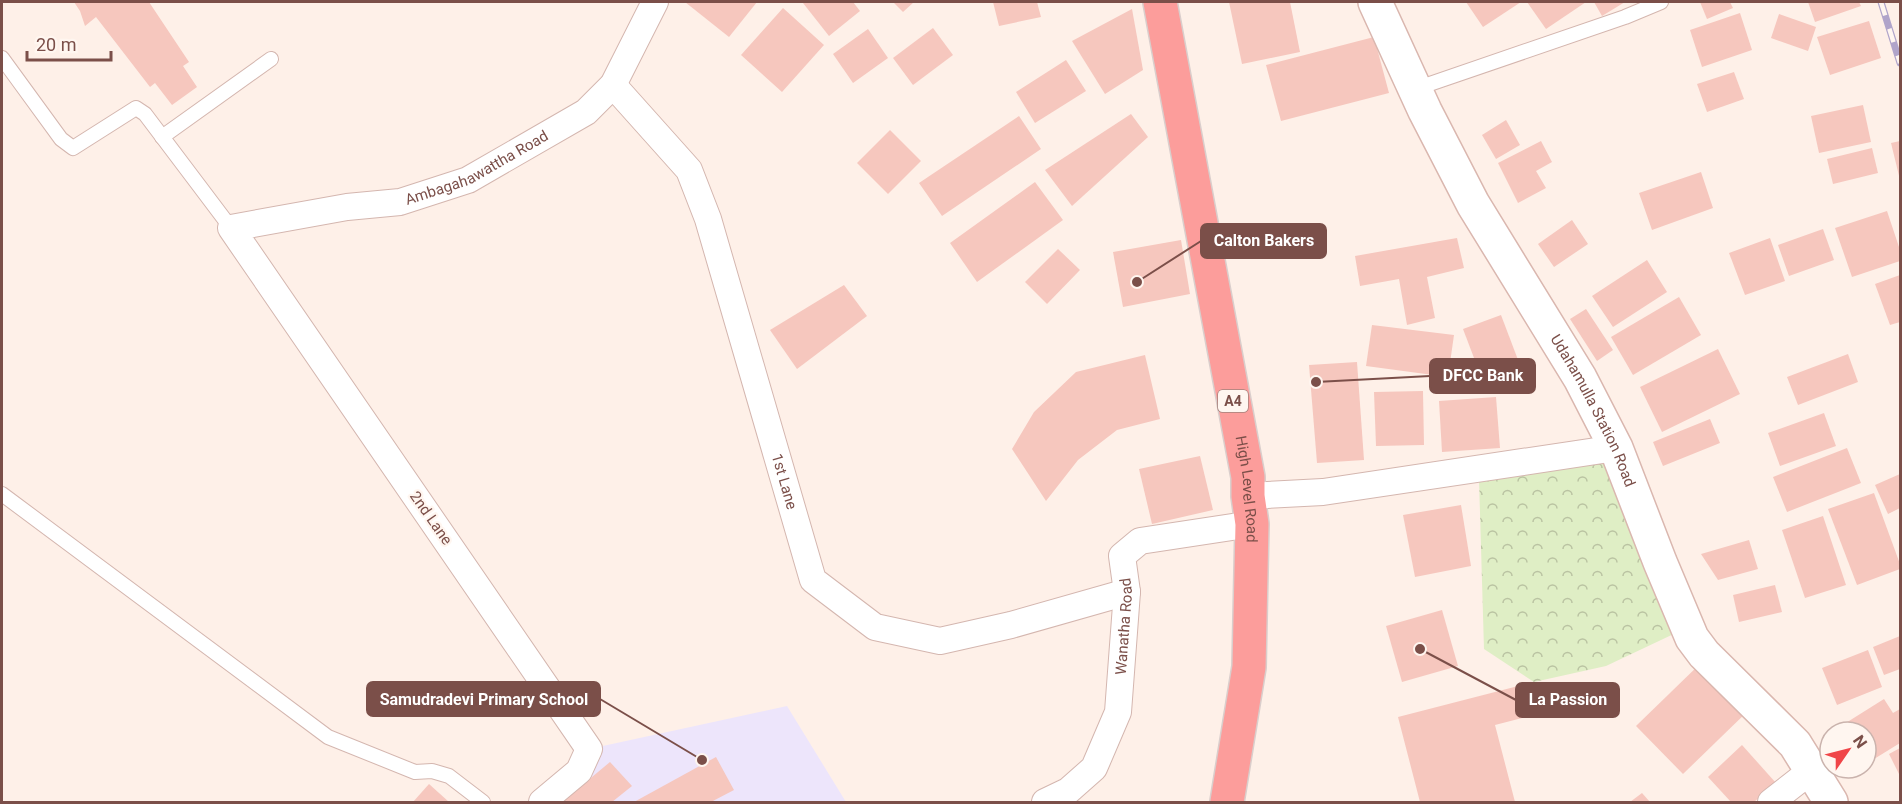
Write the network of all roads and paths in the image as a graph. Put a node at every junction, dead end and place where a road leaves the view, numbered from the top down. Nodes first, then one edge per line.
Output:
1 (655, 2) edge
2 (1160, 2) edge
3 (1375, 2) edge
4 (1661, 2) edge
5 (2, 58) edge
6 (271, 59) dead end
7 (613, 85) junction
8 (1415, 89) junction
9 (162, 137) junction
10 (231, 228) junction
11 (1616, 448) junction
12 (2, 494) edge
13 (1250, 510) junction
14 (1127, 592) junction
15 (1812, 770) junction
16 (483, 802) edge
17 (542, 802) edge
18 (1045, 802) edge
19 (1227, 802) edge
20 (1771, 802) edge
21 (1831, 802) edge

1 - 7 street, Ambagahawattha Road
2 - 13 highway, High Level Road / A4
3 - 8 street, Udahamulla Station Road
4 - 8 lane
5 - 9 lane
6 - 9 lane
7 - 10 street, Ambagahawattha Road
7 - 14 street, 1st Lane
8 - 11 street, Udahamulla Station Road
9 - 10 lane
10 - 17 street, 2nd Lane
11 - 13 street
11 - 15 street, Udahamulla Station Road
12 - 16 lane
13 - 14 street, Wanatha Road
13 - 19 highway, High Level Road / A4
14 - 18 street, Wanatha Road
15 - 20 street
15 - 21 street, Udahamulla Station Road

